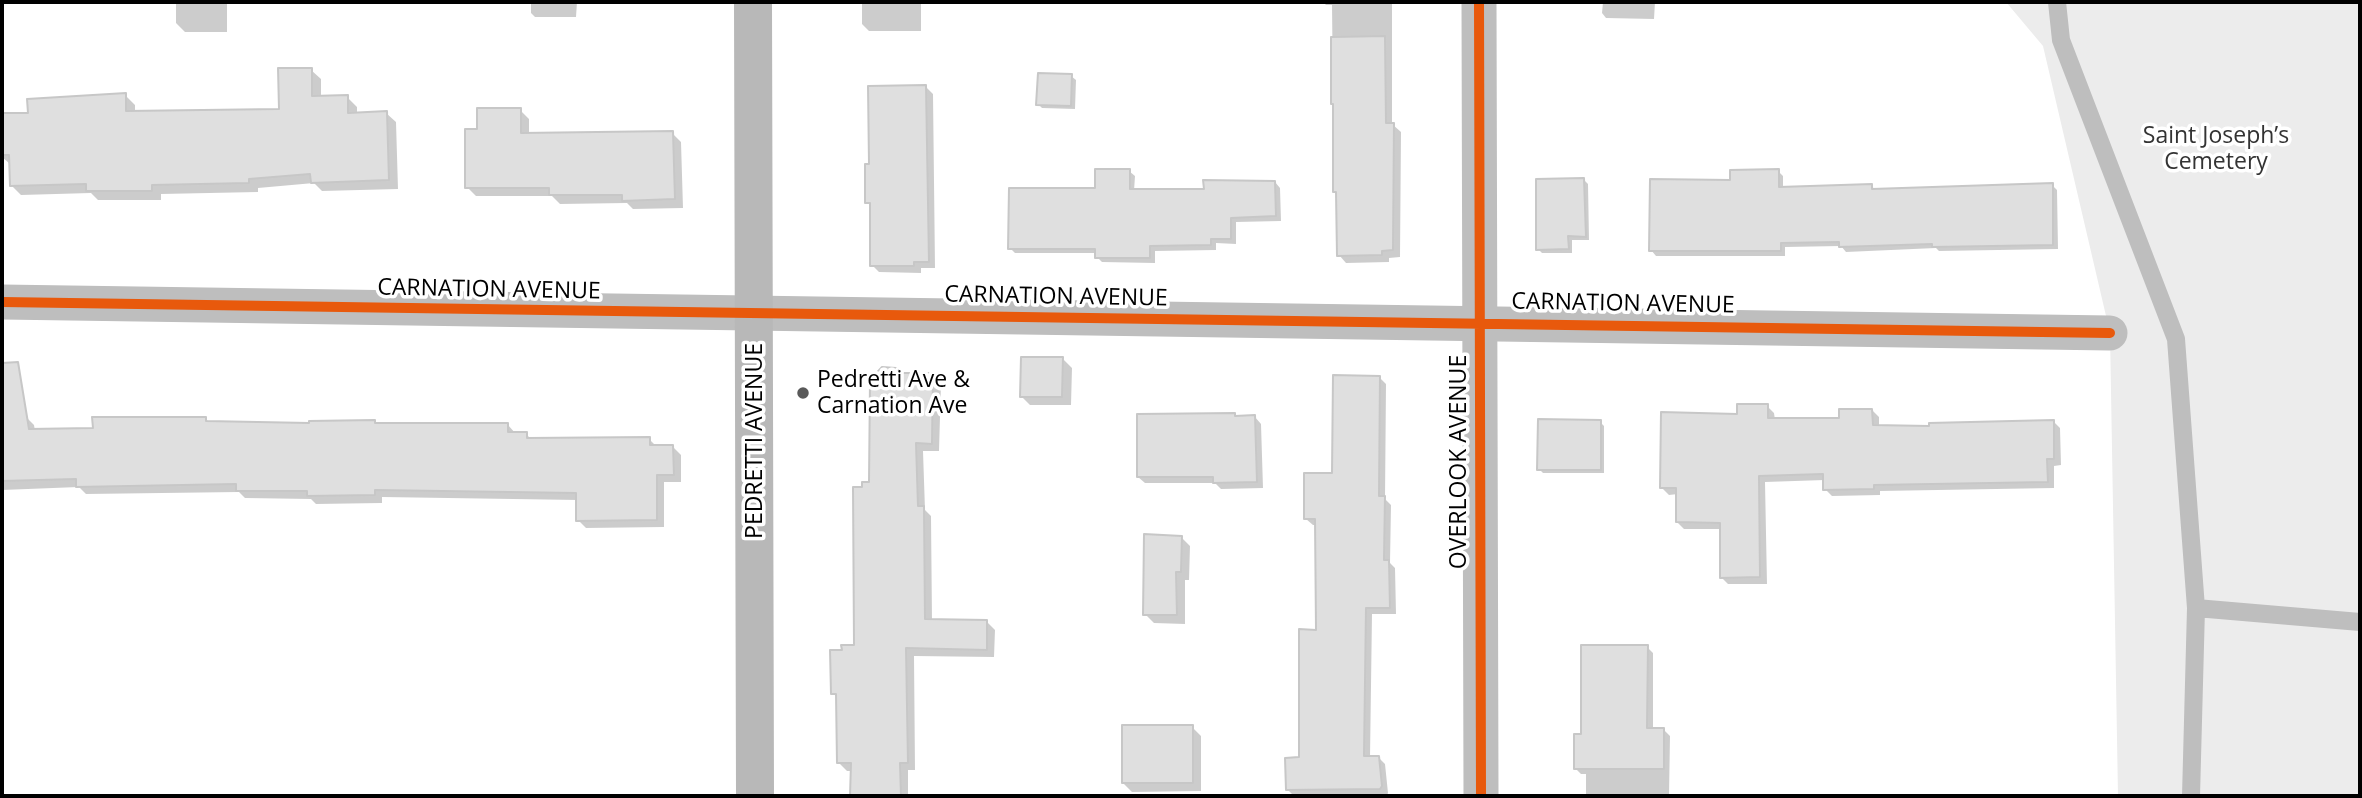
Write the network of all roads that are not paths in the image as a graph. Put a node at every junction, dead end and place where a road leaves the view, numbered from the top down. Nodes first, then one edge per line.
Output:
1 (752, 2) edge
2 (1479, 2) edge
3 (2057, 2) edge
4 (2, 302) edge
5 (755, 315) junction
6 (1479, 323) junction
7 (2110, 333) dead end
8 (2196, 608) junction
9 (2360, 622) edge
10 (755, 796) edge
11 (1481, 796) edge
12 (2191, 796) edge

1 - 5 street, PEDRETTI AVENUE
2 - 6 street, OVERLOOK AVENUE
3 - 8 lane
4 - 5 street, CARNATION AVENUE
5 - 6 street, CARNATION AVENUE
5 - 10 street, PEDRETTI AVENUE
6 - 7 street, CARNATION AVENUE
6 - 11 street, OVERLOOK AVENUE
8 - 9 lane
8 - 12 lane

